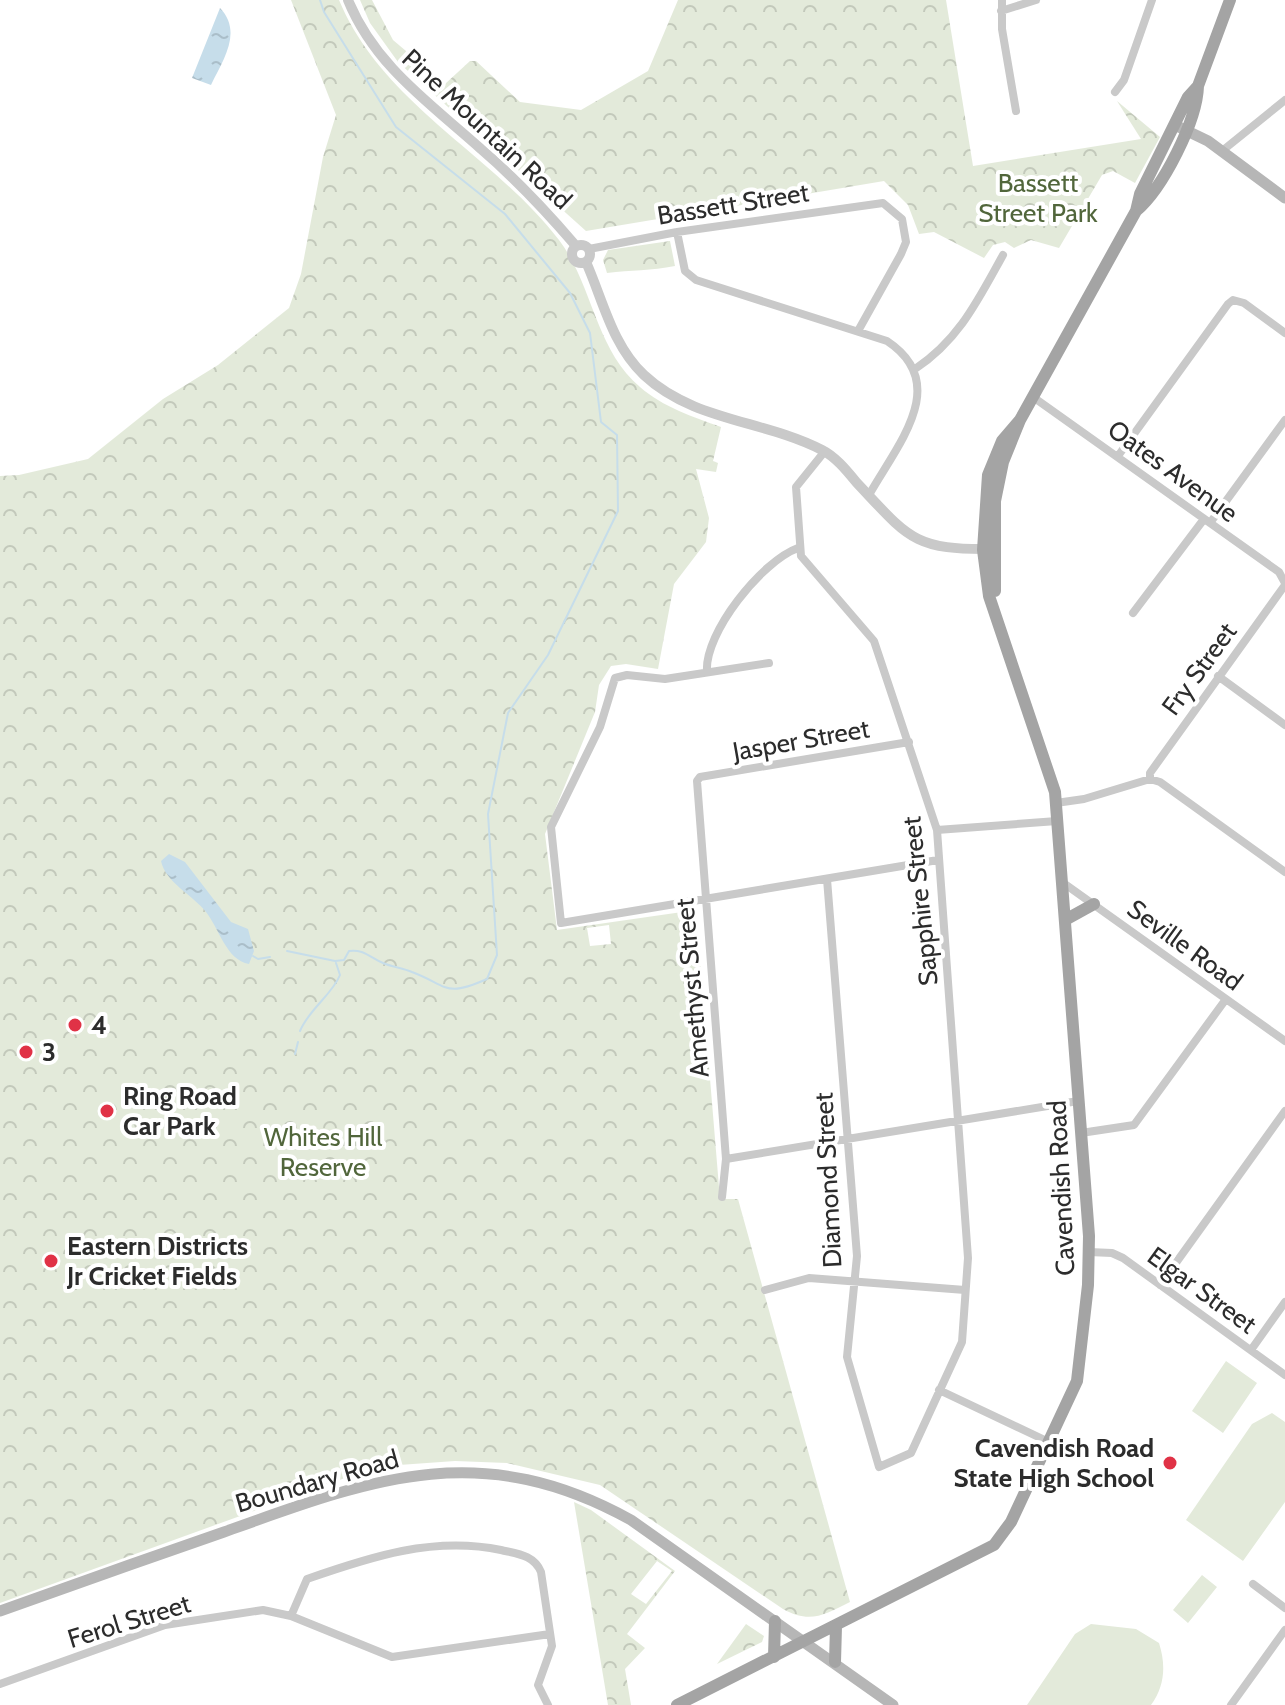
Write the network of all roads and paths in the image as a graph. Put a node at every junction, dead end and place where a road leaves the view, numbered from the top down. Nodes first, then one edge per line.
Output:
1 (348, 0) edge
2 (1002, 0) edge
3 (1033, 0) edge
4 (1152, 0) edge
5 (1230, 0) edge
6 (1001, 11) junction
7 (1115, 92) dead end
8 (1285, 100) edge
9 (1016, 111) dead end
10 (1181, 128) junction
11 (1222, 151) junction
12 (1285, 198) edge
13 (677, 232) junction
14 (576, 246) junction
15 (589, 249) junction
16 (1003, 255) dead end
17 (586, 262) junction
18 (858, 331) junction
19 (1285, 333) edge
20 (915, 369) junction
21 (1033, 397) junction
22 (1285, 420) edge
23 (825, 451) junction
24 (1118, 456) junction
25 (869, 495) junction
26 (1207, 521) junction
27 (798, 548) junction
28 (989, 550) junction
29 (1285, 584) edge
30 (1133, 613) dead end
31 (769, 663) dead end
32 (707, 672) junction
33 (1218, 676) junction
34 (1285, 725) edge
35 (909, 742) junction
36 (700, 777) joint
37 (1150, 779) junction
38 (1056, 803) junction
39 (1057, 821) junction
40 (937, 830) junction
41 (938, 860) junction
42 (1285, 872) edge
43 (827, 879) junction
44 (1062, 882) junction
45 (705, 899) junction
46 (1094, 904) junction
47 (1065, 920) junction
48 (1226, 999) junction
49 (1285, 1041) edge
50 (1078, 1101) junction
51 (1285, 1111) edge
52 (958, 1121) junction
53 (1081, 1133) junction
54 (847, 1140) junction
55 (726, 1159) junction
56 (722, 1197) dead end
57 (1089, 1252) junction
58 (854, 1282) junction
59 (1160, 1285) junction
60 (765, 1290) dead end
61 (965, 1290) junction
62 (1285, 1302) edge
63 (1251, 1350) junction
64 (1285, 1375) edge
65 (939, 1390) junction
66 (1049, 1442) junction
67 (1253, 1584) dead end
68 (1285, 1608) edge
69 (0, 1611) edge
70 (291, 1616) junction
71 (775, 1621) junction
72 (836, 1626) junction
73 (1285, 1630) edge
74 (550, 1634) junction
75 (804, 1642) junction
76 (774, 1657) junction
77 (835, 1662) junction
78 (0, 1684) edge
79 (548, 1705) edge
80 (677, 1705) edge
81 (893, 1705) edge
82 (1231, 1705) edge

1 - 14 street, Pine Mountain Road
2 - 6 street
3 - 6 street
4 - 7 street
5 - 10 main road, Cavendish Road
6 - 9 street
8 - 11 street
10 - 11 main road
10 - 21 main road, Cavendish Road
11 - 12 main road
13 - 15 street, Bassett Street
13 - 18 street
13 - 18 street, Bassett Street
14 - 15 street
14 - 17 street, Pine Mountain Road
15 - 17 street
16 - 20 street
17 - 23 street
18 - 20 street
19 - 24 street
20 - 25 street
21 - 24 street, Oates Avenue
21 - 28 main road, Cavendish Road
22 - 26 street
23 - 25 street
23 - 27 street
24 - 26 street, Oates Avenue
25 - 28 street
26 - 29 street, Oates Avenue
26 - 30 street
27 - 32 street
27 - 35 street, Sapphire Street
28 - 38 main road, Cavendish Road
29 - 33 street, Fry Street
31 - 32 street
32 - 45 street
33 - 34 street
33 - 37 street, Fry Street
35 - 36 street, Jasper Street
35 - 40 street, Sapphire Street
36 - 45 street, Amethyst Street
37 - 38 street
37 - 42 street
38 - 39 main road, Cavendish Road
39 - 40 street
39 - 44 main road, Cavendish Road
40 - 41 street, Sapphire Street
41 - 43 street
41 - 52 street, Sapphire Street
43 - 45 street
43 - 54 street, Diamond Street
44 - 46 street, Seville Road
44 - 47 main road, Cavendish Road
45 - 55 street, Amethyst Street
46 - 47 main road
46 - 48 street, Seville Road
47 - 50 main road, Cavendish Road
48 - 49 street, Seville Road
48 - 53 street
50 - 52 street
50 - 53 main road, Cavendish Road
51 - 59 street
52 - 54 street
52 - 61 street, Sapphire Street
53 - 57 main road, Cavendish Road
54 - 55 street
54 - 58 street, Diamond Street
55 - 56 street, Amethyst Street
57 - 59 street, Elgar Street
57 - 66 main road, Cavendish Road
58 - 60 street
58 - 61 street
58 - 65 street, Diamond Street
59 - 63 street, Elgar Street
61 - 65 street, Sapphire Street
62 - 63 street
63 - 64 street, Elgar Street
65 - 66 street
66 - 72 main road, Cavendish Road
67 - 68 street
69 - 71 main road, Boundary Road
70 - 74 street, Ferol Street
70 - 74 street
70 - 78 street, Ferol Street
71 - 75 main road, Boundary Road
71 - 76 main road
72 - 75 main road, Cavendish Road
72 - 77 main road
73 - 82 street
74 - 79 street
75 - 76 main road, Cavendish Road
75 - 77 main road, Boundary Road
76 - 80 main road, Cavendish Road
77 - 81 main road, Boundary Road

